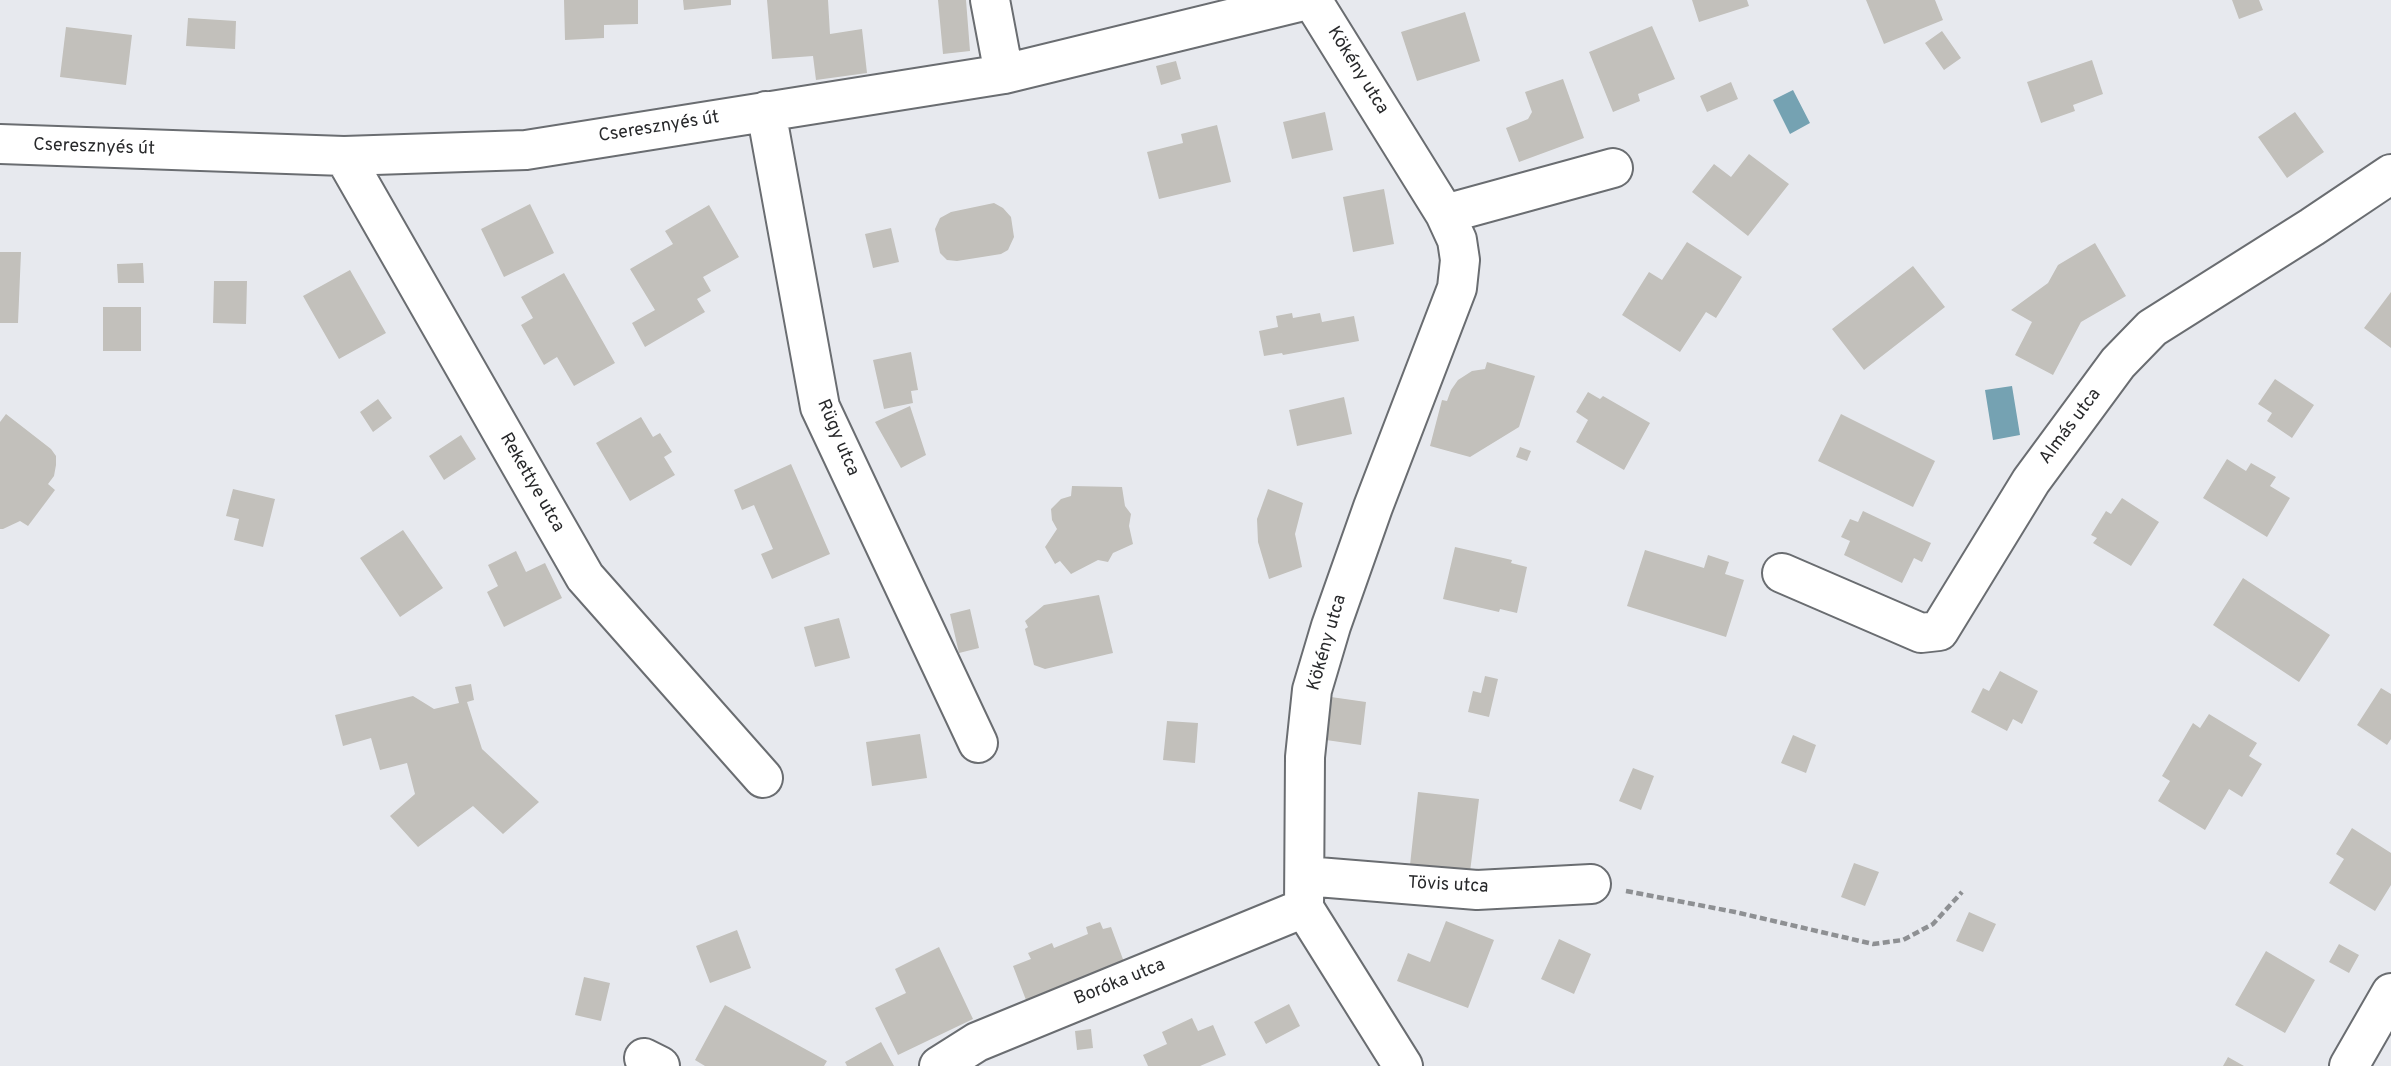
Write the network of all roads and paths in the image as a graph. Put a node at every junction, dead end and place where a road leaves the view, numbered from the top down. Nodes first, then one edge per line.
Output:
1 (990, 0) edge
2 (1309, 0) edge
3 (1004, 75) junction
4 (766, 111) junction
5 (0, 144) edge
6 (344, 156) junction
7 (1613, 168) dead end
8 (2391, 174) edge
9 (1445, 214) junction
10 (1782, 573) dead end
11 (978, 743) dead end
12 (763, 778) dead end
13 (1591, 884) joint
14 (1305, 892) junction
15 (1962, 892) dead end
16 (2391, 993) edge
17 (939, 1066) edge
18 (1404, 1066) edge
19 (2349, 1066) edge

1 - 3 street
2 - 3 street, Cseresznyés út
2 - 9 street, Kökény utca
3 - 4 street, Cseresznyés út
4 - 6 street, Cseresznyés út
4 - 11 street, Rügy utca
5 - 6 street, Cseresznyés út
6 - 12 street, Rekettye utca
7 - 9 street
8 - 10 street, Almás utca
9 - 14 street, Kökény utca
13 - 14 street, Tövis utca
13 - 15 path
14 - 17 street, Boróka utca
14 - 18 street
16 - 19 street

